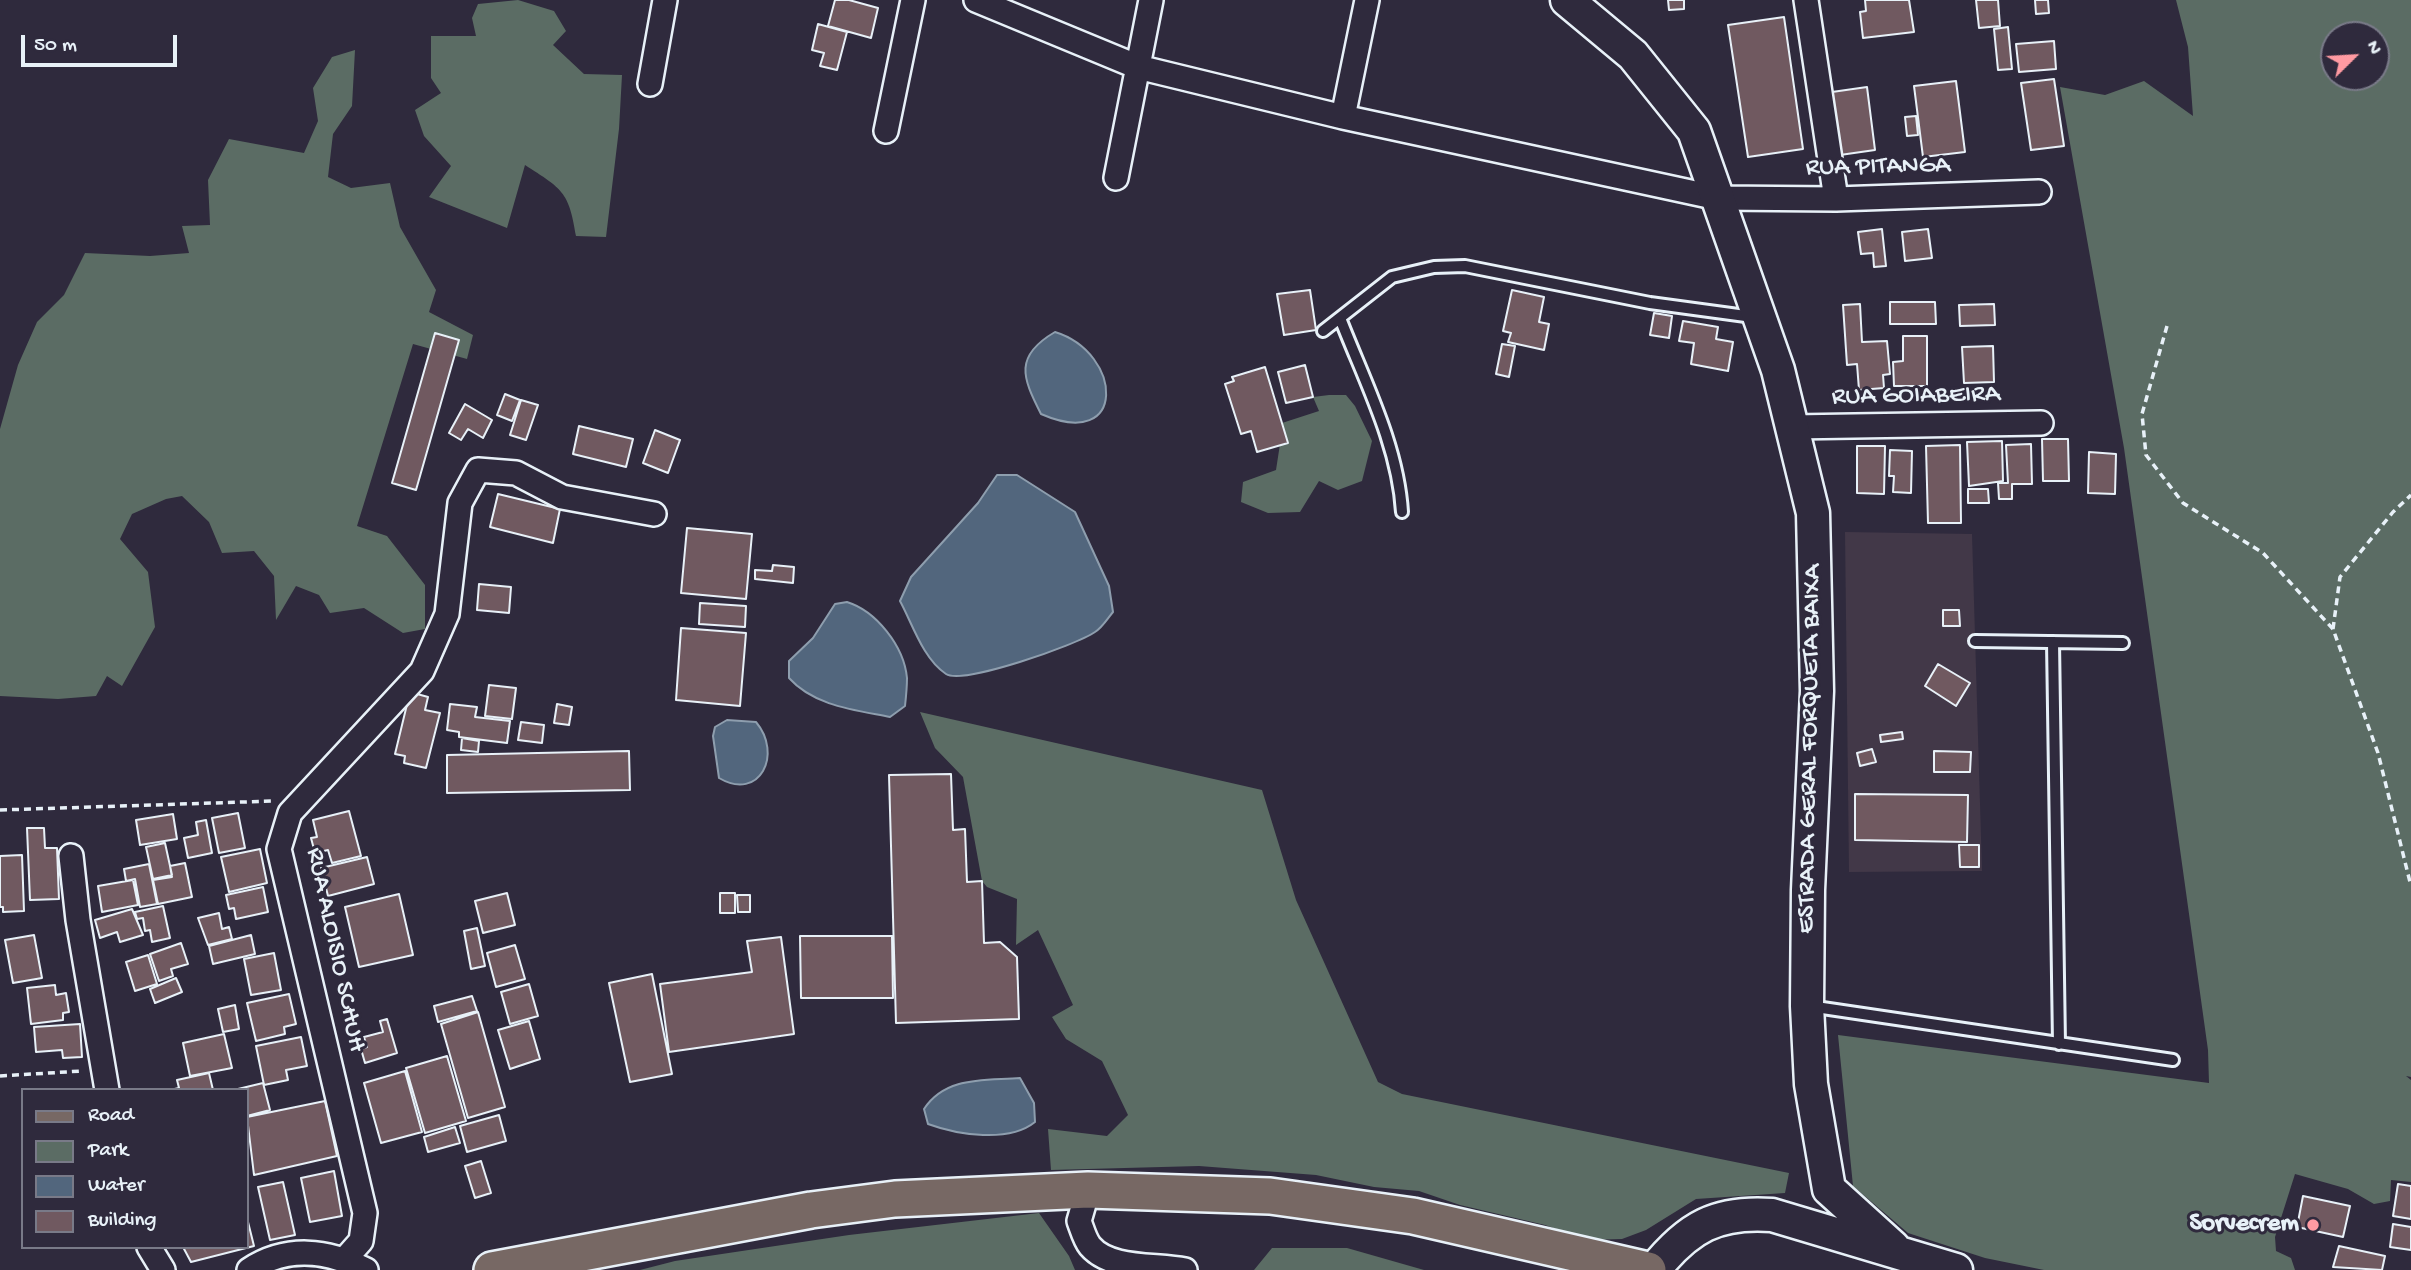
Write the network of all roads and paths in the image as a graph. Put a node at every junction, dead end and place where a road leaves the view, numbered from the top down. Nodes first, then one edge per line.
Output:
1 (665, 0) edge
2 (913, 0) edge
3 (976, 0) edge
4 (1151, 0) edge
5 (1367, 0) edge
6 (1567, 0) edge
7 (1806, 0) edge
8 (1138, 67) junction
9 (650, 83) dead end
10 (1343, 117) junction
11 (886, 131) dead end
12 (1116, 178) dead end
13 (2039, 192) dead end
14 (1718, 198) junction
15 (1836, 199) junction
16 (1340, 318) junction
17 (1760, 318) junction
18 (2167, 326) dead end
19 (1323, 331) dead end
20 (2041, 423) dead end
21 (1792, 427) junction
22 (2411, 495) edge
23 (1402, 512) dead end
24 (654, 514) dead end
25 (2333, 629) junction
26 (1975, 641) dead end
27 (2053, 642) junction
28 (2123, 643) dead end
29 (301, 801) junction
30 (0, 810) edge
31 (71, 856) dead end
32 (2411, 886) edge
33 (1807, 1006) junction
34 (2059, 1044) junction
35 (2173, 1060) dead end
36 (0, 1076) edge
37 (104, 1079) edge
38 (1829, 1189) junction
39 (1088, 1190) junction
40 (1772, 1215) junction
41 (150, 1249) edge
42 (1905, 1255) junction
43 (345, 1259) junction
44 (163, 1270) edge
45 (249, 1270) edge
46 (366, 1270) edge
47 (492, 1270) edge
48 (1185, 1270) edge
49 (1648, 1270) edge
50 (1654, 1270) edge
51 (1956, 1270) edge

1 - 9 street
2 - 11 street
3 - 8 street, RUA PITANGA
4 - 8 street
5 - 10 street
6 - 14 street, ESTRADA GERAL FORQUETA BAIXA
7 - 15 street
8 - 10 street, RUA PITANGA
8 - 12 street
10 - 14 street, RUA PITANGA
13 - 15 street, RUA PITANGA
14 - 15 street, RUA PITANGA
14 - 17 street, ESTRADA GERAL FORQUETA BAIXA
16 - 17 lane
16 - 19 lane
16 - 23 lane
17 - 21 street, ESTRADA GERAL FORQUETA BAIXA
18 - 25 path
20 - 21 street, RUA GOIABEIRA
21 - 33 street, ESTRADA GERAL FORQUETA BAIXA
22 - 25 path
24 - 29 street, RUA ALOISIO SCHUH
25 - 32 path
26 - 27 lane
27 - 28 lane
27 - 34 lane
29 - 30 path
29 - 43 street, RUA ALOISIO SCHUH
31 - 37 street
33 - 34 lane
33 - 38 street, ESTRADA GERAL FORQUETA BAIXA
34 - 35 lane
36 - 37 path
38 - 40 street
38 - 42 street
39 - 47 main road
39 - 48 street
39 - 49 main road
40 - 42 street
40 - 50 street
41 - 44 street
42 - 51 street
43 - 45 street
43 - 46 street

